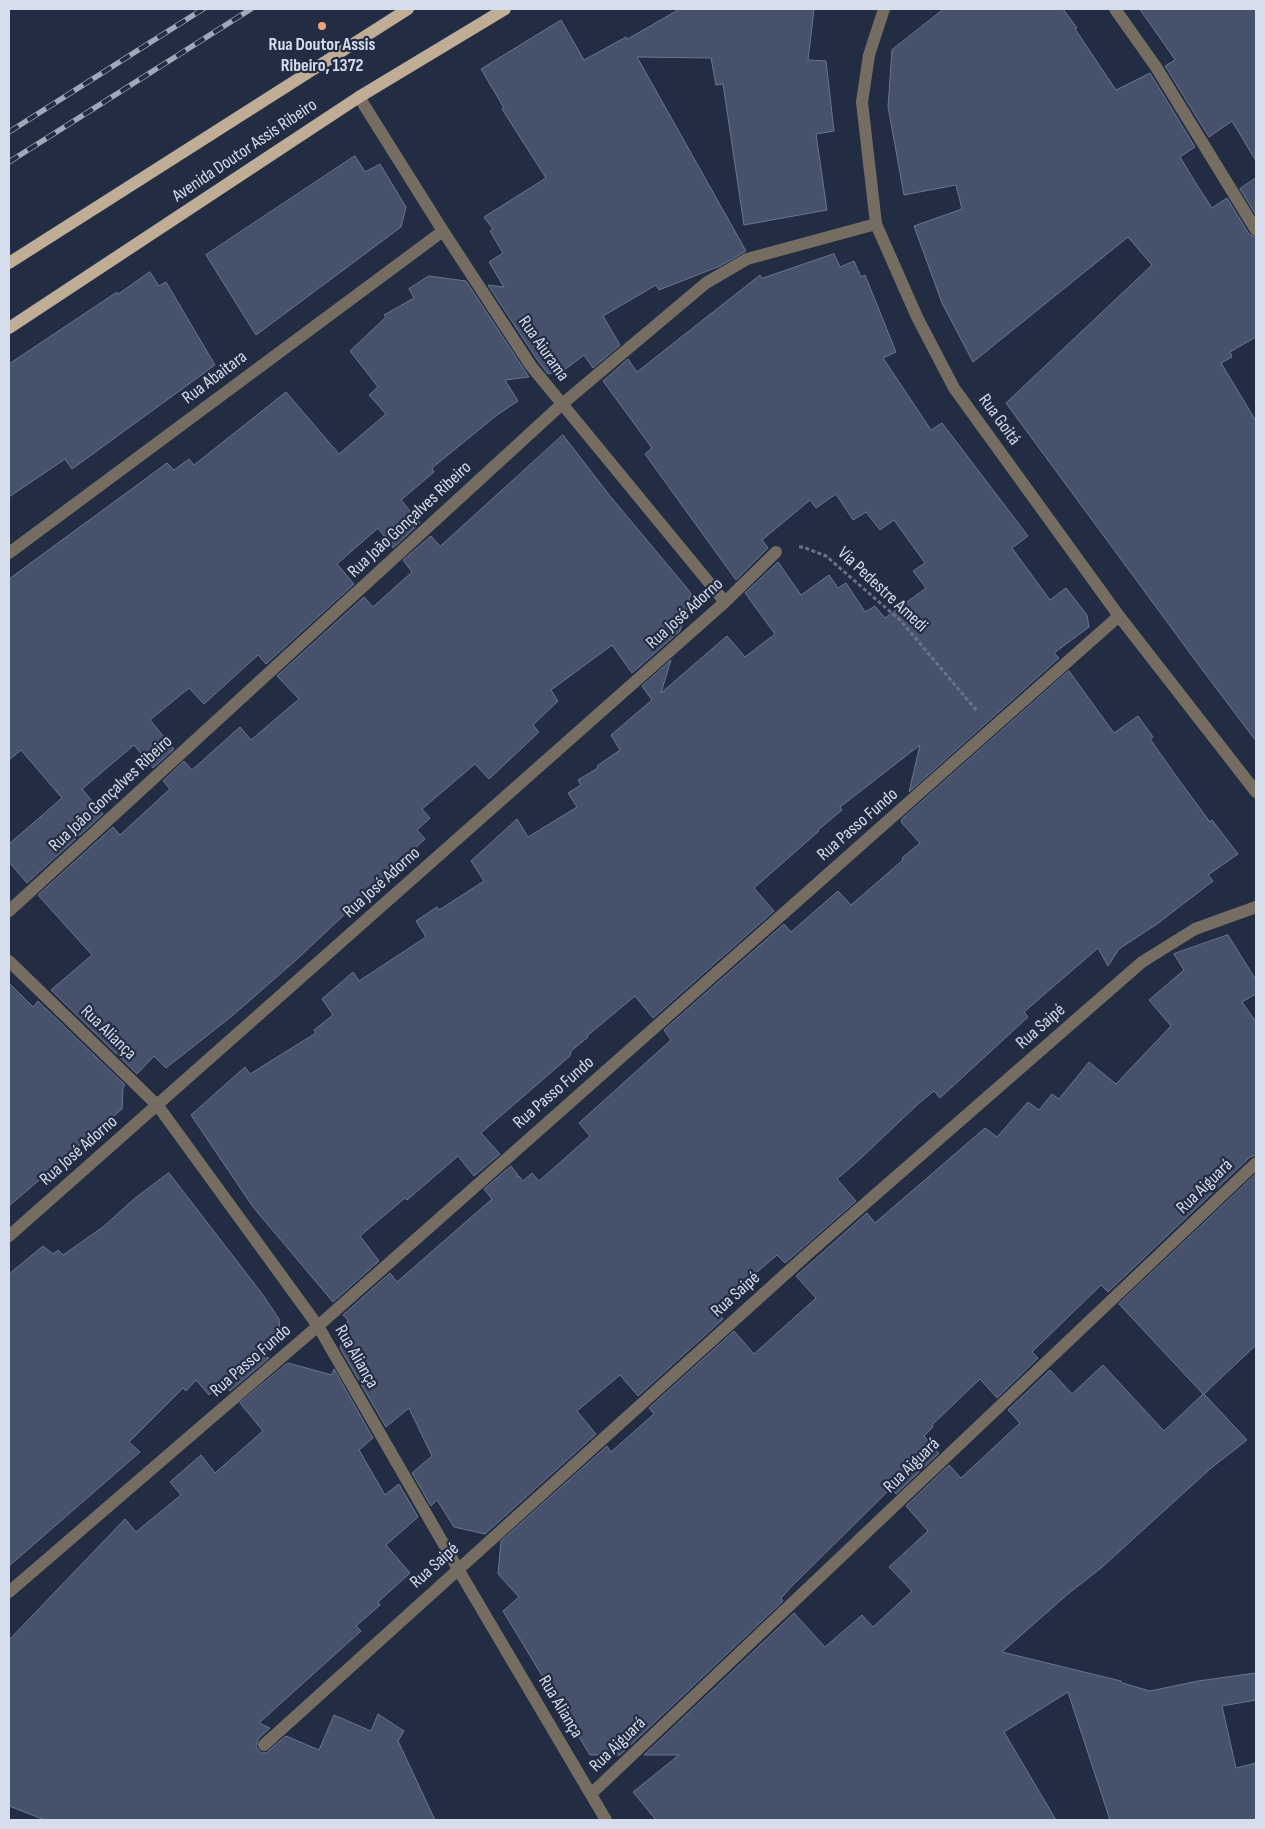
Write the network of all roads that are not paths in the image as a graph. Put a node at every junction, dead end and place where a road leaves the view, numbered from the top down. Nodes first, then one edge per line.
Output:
1 (408, 9) edge
2 (505, 9) edge
3 (884, 9) edge
4 (1115, 9) edge
5 (359, 97) junction
6 (876, 224) junction
7 (1256, 230) edge
8 (443, 231) junction
9 (9, 263) edge
10 (9, 328) edge
11 (561, 405) junction
12 (9, 552) edge
13 (776, 552) road end
14 (725, 602) junction
15 (1119, 616) junction
16 (1256, 792) edge
17 (1256, 907) edge
18 (9, 911) edge
19 (9, 962) edge
20 (158, 1106) junction
21 (1256, 1163) edge
22 (9, 1236) edge
23 (318, 1326) junction
24 (458, 1569) junction
25 (9, 1592) edge
26 (264, 1745) dead end
27 (591, 1794) junction
28 (606, 1820) edge

1 - 9 main road, Avenida Doutor Assis Ribeiro
2 - 5 main road, Avenida Doutor Assis Ribeiro
3 - 6 street, Rua Goitá
4 - 7 street
5 - 8 street, Rua Aiurama
5 - 10 main road, Avenida Doutor Assis Ribeiro
6 - 11 street, Rua João Gonçalves Ribeiro
6 - 15 street, Rua Goitá
8 - 11 street, Rua Aiurama
8 - 12 street, Rua Abaitara
11 - 14 street, Rua Aiurama
11 - 18 street, Rua João Gonçalves Ribeiro
13 - 14 street, Rua José Adorno
14 - 20 street, Rua José Adorno
15 - 16 street, Rua Goitá
15 - 23 street, Rua Passo Fundo
17 - 24 street, Rua Saipé
19 - 20 street, Rua Aliança
20 - 22 street, Rua José Adorno
20 - 23 street, Rua Aliança
21 - 27 street, Rua Aiguará
23 - 24 street, Rua Aliança
23 - 25 street, Rua Passo Fundo
24 - 26 street, Rua Saipé
24 - 27 street, Rua Aliança
27 - 28 street, Rua Aliança

